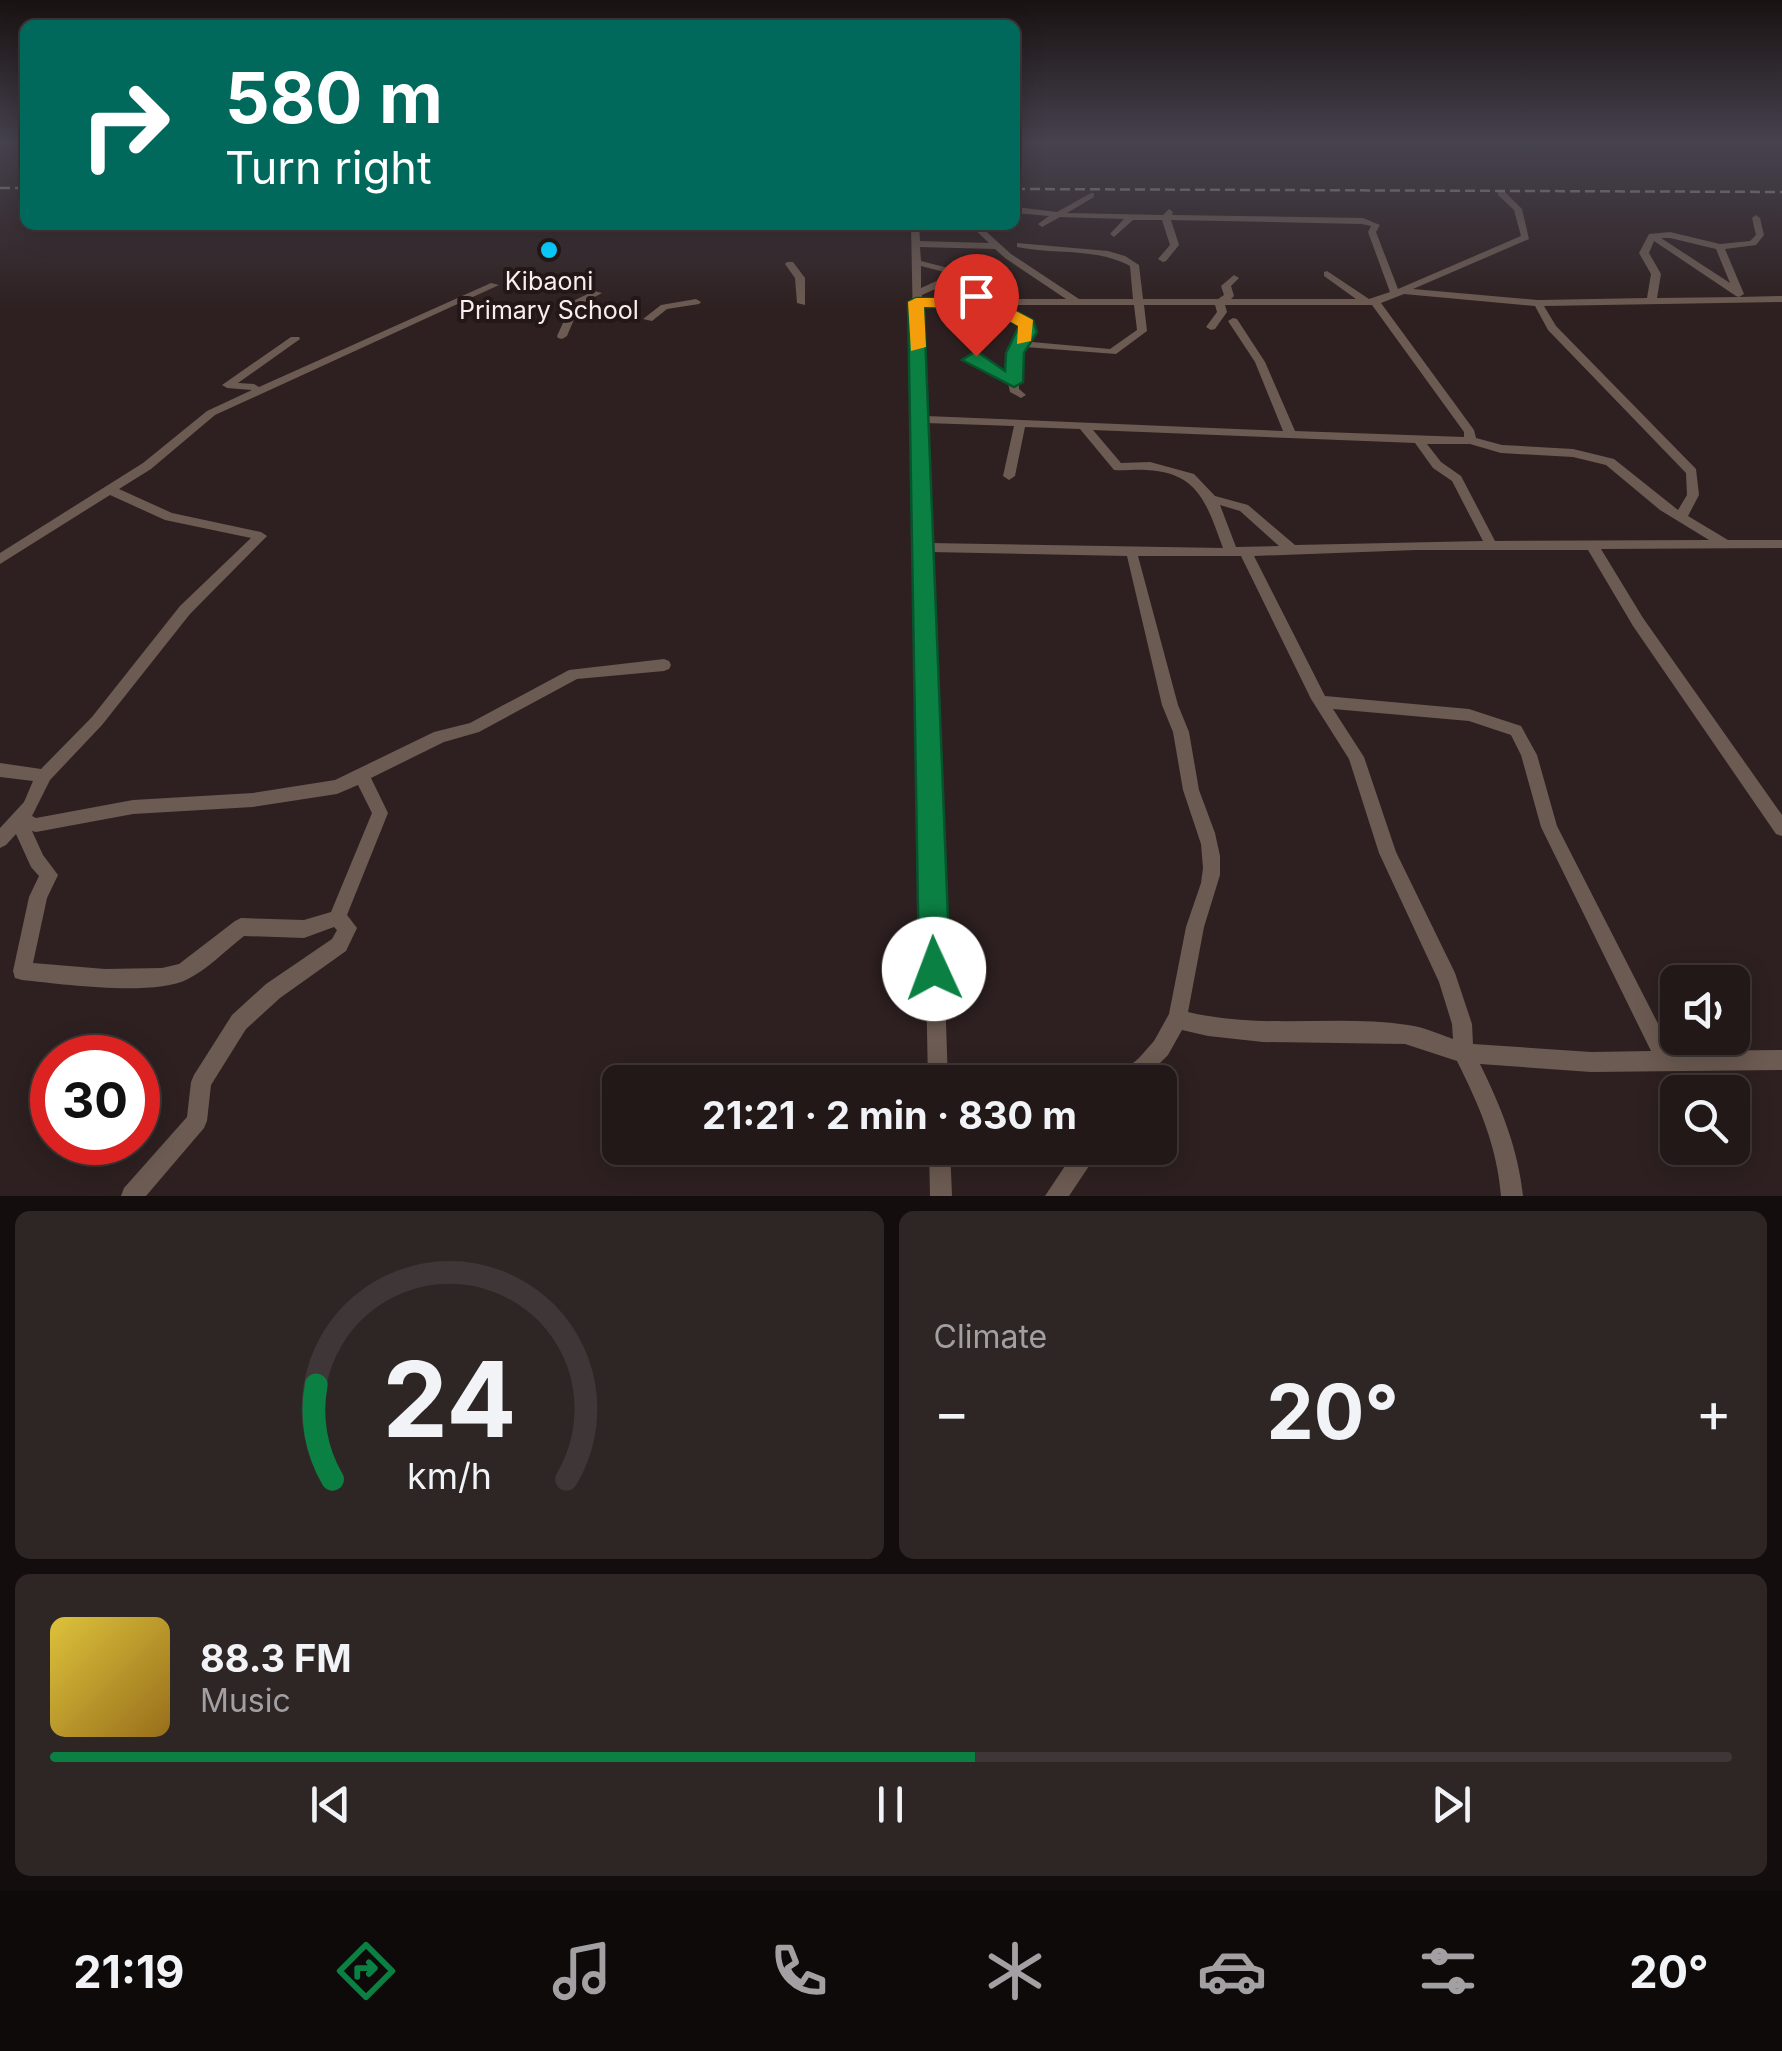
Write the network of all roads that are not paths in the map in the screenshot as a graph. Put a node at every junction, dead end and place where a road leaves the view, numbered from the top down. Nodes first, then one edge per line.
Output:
1 (1084, 198) edge
2 (1506, 198) edge
3 (1020, 210) edge
4 (1060, 214) junction
5 (1170, 214) junction
6 (1130, 218) junction
7 (1756, 218) dead end
8 (1042, 224) dead end
9 (915, 230) edge
10 (978, 230) edge
11 (1114, 234) dead end
12 (1652, 236) junction
13 (915, 244) junction
14 (992, 246) junction
15 (1020, 246) dead end
16 (1720, 247) junction
17 (1163, 259) dead end
18 (916, 262) junction
19 (790, 264) dead end
20 (983, 264) junction
21 (962, 274) junction
22 (1328, 274) dead end
23 (1234, 278) dead end
24 (986, 282) junction
25 (494, 285) dead end
26 (1394, 291) junction
27 (597, 294) dead end
28 (1740, 295) junction
29 (916, 298) junction
30 (1652, 299) junction
31 (1782, 299) edge
32 (696, 302) dead end
33 (1371, 302) junction
34 (802, 303) dead end
35 (991, 303) junction
36 (1078, 303) junction
37 (1138, 303) junction
38 (1219, 303) junction
39 (1538, 303) junction
40 (1102, 311) dead end
41 (648, 319) dead end
42 (1233, 321) dead end
43 (1211, 327) dead end
44 (562, 336) dead end
45 (295, 339) dead end
46 (1023, 340) junction
47 (976, 356) dead end
48 (279, 382) junction
49 (1014, 382) junction
50 (1021, 395) dead end
51 (919, 419) junction
52 (1020, 423) junction
53 (1083, 425) junction
54 (1291, 436) junction
55 (1418, 440) junction
56 (1470, 440) junction
57 (1009, 476) dead end
58 (110, 490) junction
59 (1211, 499) junction
60 (1680, 517) junction
61 (1782, 544) edge
62 (1490, 545) junction
63 (1727, 545) junction
64 (1592, 546) junction
65 (922, 548) junction
66 (1292, 550) junction
67 (1239, 553) junction
68 (0, 558) edge
69 (1132, 558) dead end
70 (664, 665) dead end
71 (1322, 702) junction
72 (0, 770) edge
73 (361, 775) junction
74 (44, 776) junction
75 (18, 820) junction
76 (1782, 828) edge
77 (0, 840) edge
78 (337, 918) junction
79 (1180, 1020) junction
80 (1464, 1053) junction
81 (1782, 1060) edge
82 (1667, 1062) junction
83 (937, 1065) edge
84 (1150, 1065) edge
85 (941, 1165) edge
86 (1078, 1165) edge
87 (943, 1195) edge
88 (132, 1196) edge
89 (1056, 1196) edge
90 (1512, 1196) edge

1 - 4 street
2 - 26 street
3 - 4 street
4 - 6 street
4 - 8 street
5 - 6 street
5 - 17 street
5 - 26 street
6 - 11 street
7 - 16 street
9 - 13 street
10 - 14 street
12 - 16 street
12 - 28 street
12 - 30 street
13 - 14 street
13 - 18 street
14 - 20 street
14 - 36 street
15 - 37 street
16 - 28 street
18 - 21 street
18 - 29 street
19 - 34 street
20 - 21 street
20 - 24 street
21 - 24 street
21 - 29 street
22 - 33 street
23 - 38 street
24 - 35 street
25 - 48 street
26 - 33 street
26 - 39 street
27 - 44 street
28 - 30 street
28 - 31 street
29 - 35 street
29 - 51 street
30 - 39 street
32 - 41 street
33 - 38 street
33 - 56 street
35 - 36 street
35 - 46 street
36 - 37 street
36 - 40 street
37 - 38 street
37 - 46 street
38 - 43 street
39 - 60 street
42 - 54 street
45 - 48 street
46 - 49 street
47 - 49 street
48 - 58 street
49 - 50 street
51 - 52 street
51 - 65 street
52 - 53 street
52 - 57 street
53 - 54 street
53 - 59 street
54 - 55 street
55 - 56 street
55 - 62 street
56 - 60 street
58 - 68 street
58 - 74 street
59 - 66 street
59 - 67 street
60 - 63 street
61 - 63 street
62 - 64 street
62 - 66 street
63 - 64 street
64 - 76 street
65 - 67 street
65 - 83 street
66 - 67 street
67 - 71 street
69 - 79 street
70 - 73 street
71 - 80 street
71 - 82 street
72 - 74 street
73 - 75 street
73 - 78 street
74 - 75 street
75 - 77 street
75 - 78 street
78 - 88 street
79 - 80 street
79 - 84 street
80 - 82 street
80 - 90 street
81 - 82 street
85 - 87 street
86 - 89 street

